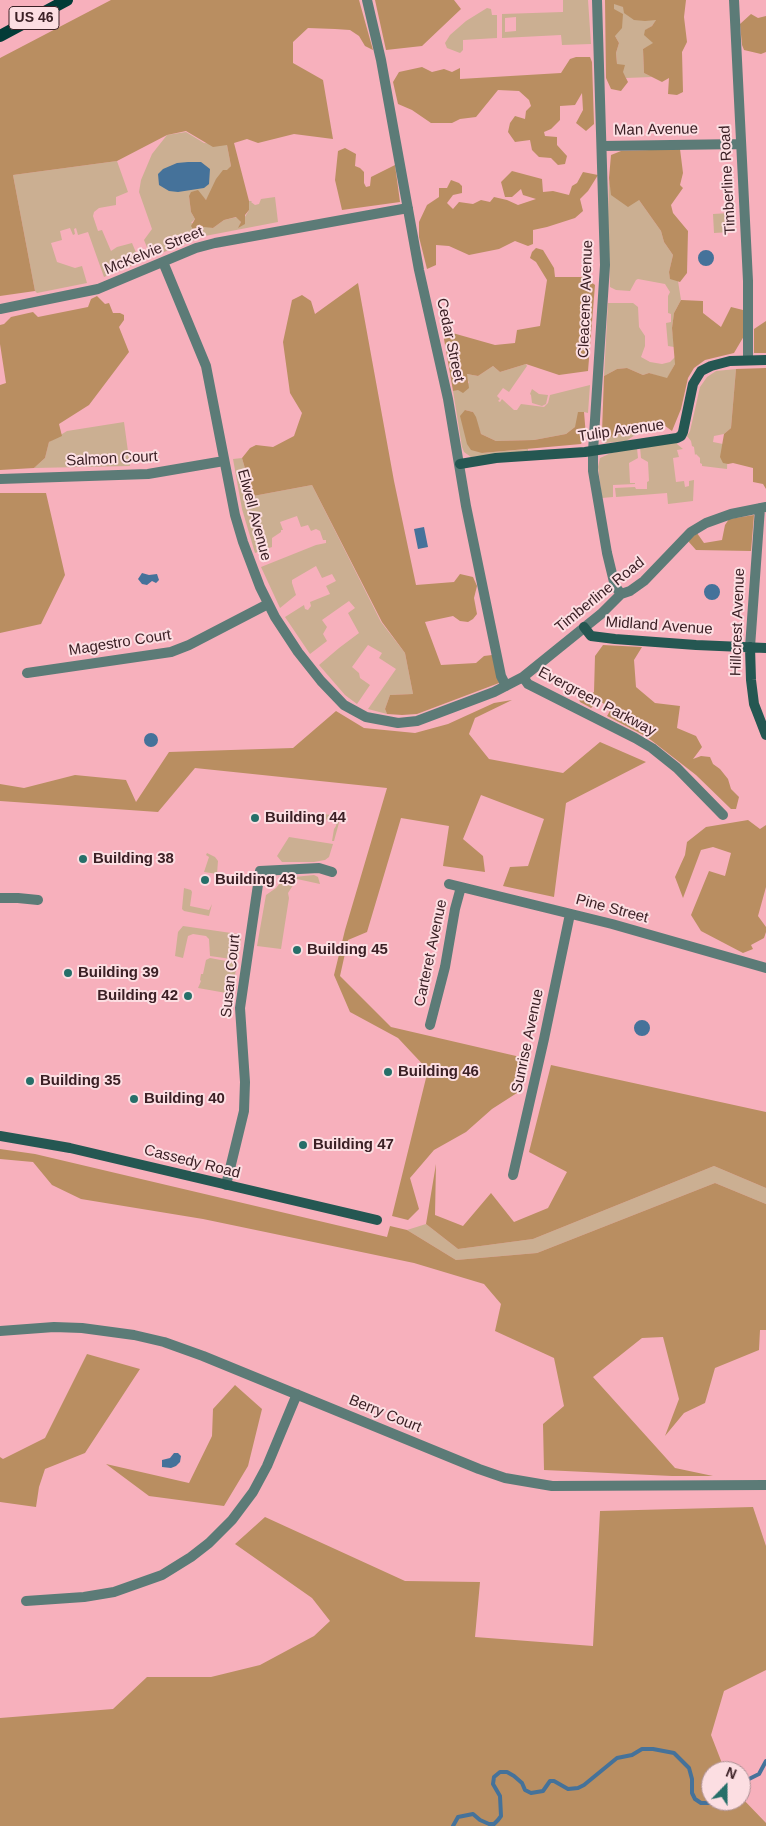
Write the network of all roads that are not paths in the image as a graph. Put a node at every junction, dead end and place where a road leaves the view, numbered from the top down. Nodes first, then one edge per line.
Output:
1 (67, 0) edge
2 (367, 0) edge
3 (597, 0) edge
4 (734, 0) edge
5 (0, 36) edge
6 (741, 144) junction
7 (602, 146) junction
8 (408, 208) junction
9 (163, 262) junction
10 (0, 309) edge
11 (748, 359) junction
12 (766, 360) edge
13 (593, 451) junction
14 (224, 461) junction
15 (460, 464) junction
16 (0, 479) edge
17 (763, 507) edge
18 (621, 594) junction
19 (268, 604) junction
20 (584, 628) junction
21 (750, 647) junction
22 (766, 648) edge
23 (27, 673) dead end
24 (523, 677) junction
25 (506, 686) junction
26 (766, 734) edge
27 (723, 815) dead end
28 (332, 872) dead end
29 (449, 884) dead end
30 (461, 887) junction
31 (0, 898) edge
32 (38, 900) dead end
33 (570, 914) junction
34 (766, 968) edge
35 (430, 1025) dead end
36 (0, 1136) edge
37 (513, 1175) dead end
38 (226, 1185) junction
39 (377, 1220) dead end
40 (0, 1331) edge
41 (297, 1394) junction
42 (766, 1485) edge
43 (26, 1601) dead end

1 - 5 main road, US 46
2 - 8 street, Cedar Street
3 - 7 street, Cleacene Avenue
4 - 6 street, Timberline Road
6 - 7 street, Man Avenue
6 - 11 street, Timberline Road
7 - 13 street, Cleacene Avenue
8 - 9 street, McKelvie Street
8 - 15 street, Cedar Street
9 - 10 street, McKelvie Street
9 - 14 street, Elwell Avenue
11 - 12 street, Tulip Avenue
11 - 13 street, Tulip Avenue
13 - 15 street, Tulip Avenue
13 - 18 street, Cleacene Avenue
14 - 16 street, Salmon Court
14 - 19 street, Elwell Avenue
15 - 25 street, Cedar Street
17 - 18 street, Timberline Road
17 - 21 street, Hillcrest Avenue
18 - 20 street, Timberline Road
19 - 23 street, Magestro Court
19 - 25 street, Elwell Avenue
20 - 21 street, Midland Avenue
20 - 24 street, Timberline Road
21 - 22 street, Midland Avenue
21 - 26 street, Hillcrest Avenue
24 - 25 street, Timberline Road
24 - 27 street, Evergreen Parkway
28 - 38 street, Susan Court
29 - 30 street, Pine Street
30 - 33 street, Pine Street
30 - 35 street, Carteret Avenue
31 - 32 street
33 - 34 street, Pine Street
33 - 37 street, Sunrise Avenue
36 - 38 street, Cassedy Road
38 - 39 street, Cassedy Road
40 - 41 street, Berry Court
41 - 42 street, Berry Court
41 - 43 street

